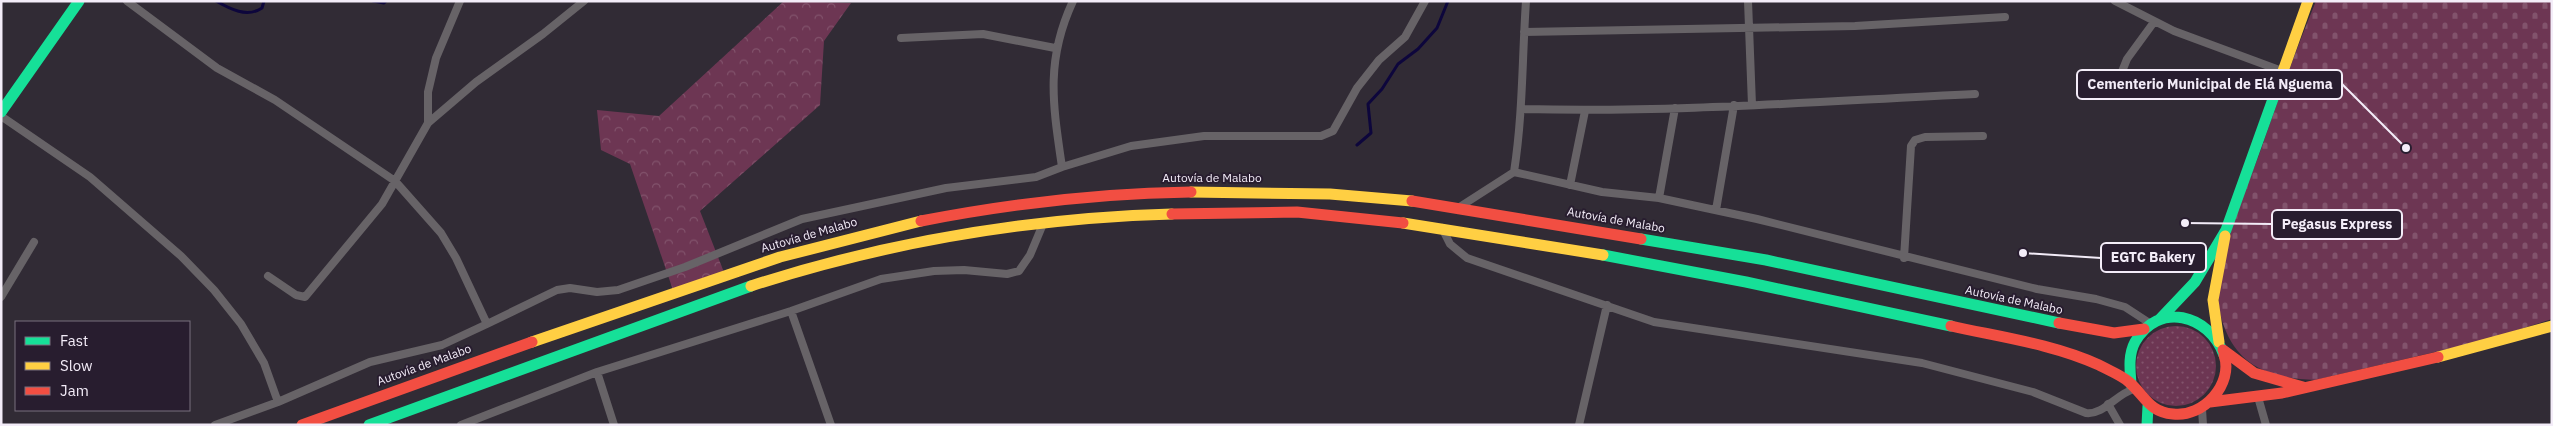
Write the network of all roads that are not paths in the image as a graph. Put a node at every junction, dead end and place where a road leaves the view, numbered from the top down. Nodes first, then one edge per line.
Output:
1 (79, 1) edge
2 (127, 1) edge
3 (460, 1) edge
4 (584, 1) edge
5 (1073, 1) edge
6 (1425, 1) edge
7 (1526, 1) edge
8 (1748, 1) edge
9 (2115, 1) edge
10 (2308, 1) edge
11 (2005, 16) dead end
12 (2154, 22) junction
13 (1750, 28) junction
14 (1524, 32) junction
15 (900, 38) dead end
16 (1055, 48) junction
17 (2282, 71) junction
18 (2117, 84) dead end
19 (1975, 94) dead end
20 (1752, 104) junction
21 (1734, 105) junction
22 (1675, 108) junction
23 (1522, 109) junction
24 (1585, 111) junction
25 (1, 112) edge
26 (1, 116) edge
27 (428, 123) junction
28 (1983, 136) dead end
29 (1062, 167) junction
30 (1514, 172) junction
31 (395, 181) junction
32 (1570, 185) junction
33 (1659, 198) junction
34 (1458, 208) junction
35 (1716, 210) junction
36 (1042, 224) junction
37 (1442, 228) junction
38 (2226, 230) junction
39 (34, 242) dead end
40 (1904, 258) junction
41 (268, 276) dead end
42 (1, 297) edge
43 (1607, 305) junction
44 (791, 311) junction
45 (487, 324) junction
46 (2152, 324) junction
47 (2552, 326) edge
48 (2221, 346) junction
49 (597, 372) junction
50 (2132, 386) junction
51 (2307, 388) junction
52 (2258, 397) junction
53 (278, 402) junction
54 (2108, 404) junction
55 (2148, 406) junction
56 (2202, 408) junction
57 (481, 422) edge
58 (215, 425) edge
59 (302, 425) edge
60 (369, 425) edge
61 (461, 425) edge
62 (614, 425) edge
63 (831, 425) edge
64 (1579, 425) edge
65 (2120, 425) edge
66 (2146, 425) edge
67 (2188, 425) edge
68 (2203, 425) edge
69 (2266, 425) edge

1 - 25 main road
2 - 31 street
3 - 27 street
4 - 27 street
5 - 16 street
6 - 29 street
7 - 14 street
8 - 13 street
9 - 12 street
10 - 17 main road
11 - 13 street
12 - 17 street
12 - 18 street
13 - 14 street
13 - 20 street
14 - 23 street
15 - 16 street
16 - 29 street
17 - 38 main road
19 - 20 street
20 - 21 street
21 - 22 street
21 - 35 street
22 - 24 street
22 - 33 street
23 - 24 street
23 - 30 street
24 - 32 street
26 - 53 street
27 - 31 street
28 - 40 street
29 - 45 street
30 - 32 street
30 - 34 street
31 - 41 street
31 - 45 street
32 - 33 street
33 - 35 street
34 - 46 main road, Autovía de Malabo
34 - 59 main road, Autovía de Malabo
35 - 40 street
36 - 37 main road
36 - 44 street
36 - 60 main road
37 - 43 street
37 - 50 main road
38 - 46 main road
38 - 48 main road
39 - 42 street
40 - 46 street
43 - 54 street
43 - 64 street
44 - 49 street
44 - 63 street
45 - 53 street
46 - 48 main road
46 - 50 main road
47 - 51 main road
48 - 51 main road
48 - 56 main road
49 - 57 street
49 - 62 street
50 - 54 street
50 - 55 main road
51 - 52 main road
52 - 56 main road
52 - 69 street
53 - 58 street
54 - 65 street
55 - 56 main road
55 - 66 main road
56 - 67 main road
56 - 68 street
57 - 61 street

